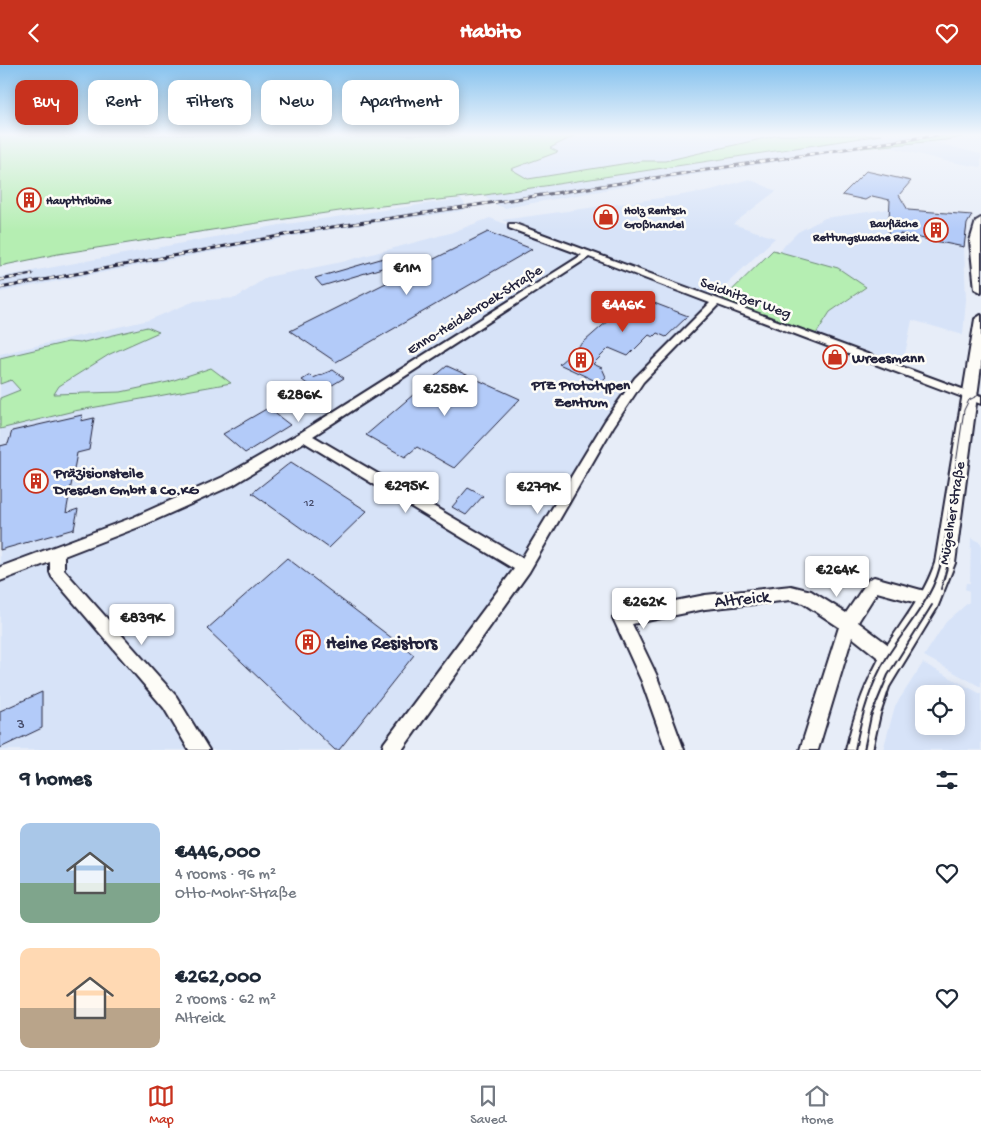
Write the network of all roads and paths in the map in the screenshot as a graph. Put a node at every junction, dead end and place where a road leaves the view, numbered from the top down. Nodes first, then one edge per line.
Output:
1 (981, 221) edge
2 (512, 227) dead end
3 (589, 254) junction
4 (981, 289) edge
5 (716, 301) junction
6 (981, 319) edge
7 (978, 371) edge
8 (975, 398) edge
9 (304, 436) junction
10 (57, 552) junction
11 (524, 567) junction
12 (0, 573) edge
13 (932, 600) junction
14 (848, 624) junction
15 (892, 658) junction
16 (200, 750) edge
17 (391, 750) edge
18 (675, 750) edge
19 (808, 750) edge
20 (859, 750) edge

1 - 4 street
2 - 3 street, Seidnitzer Weg
3 - 5 street, Seidnitzer Weg
3 - 9 street, Enno-Heidebroek-Straße
5 - 8 street, Seidnitzer Weg
5 - 11 street
6 - 7 street, Mügelner Straße
7 - 8 street, Mügelner Straße
8 - 13 street, Mügelner Straße
9 - 10 street, Enno-Heidebroek-Straße
9 - 11 street
10 - 12 street, Enno-Heidebroek-Straße
10 - 16 street
11 - 17 street
13 - 14 street
13 - 15 street
14 - 15 street, Altreick
14 - 18 street, Altreick
14 - 19 street
15 - 20 street

